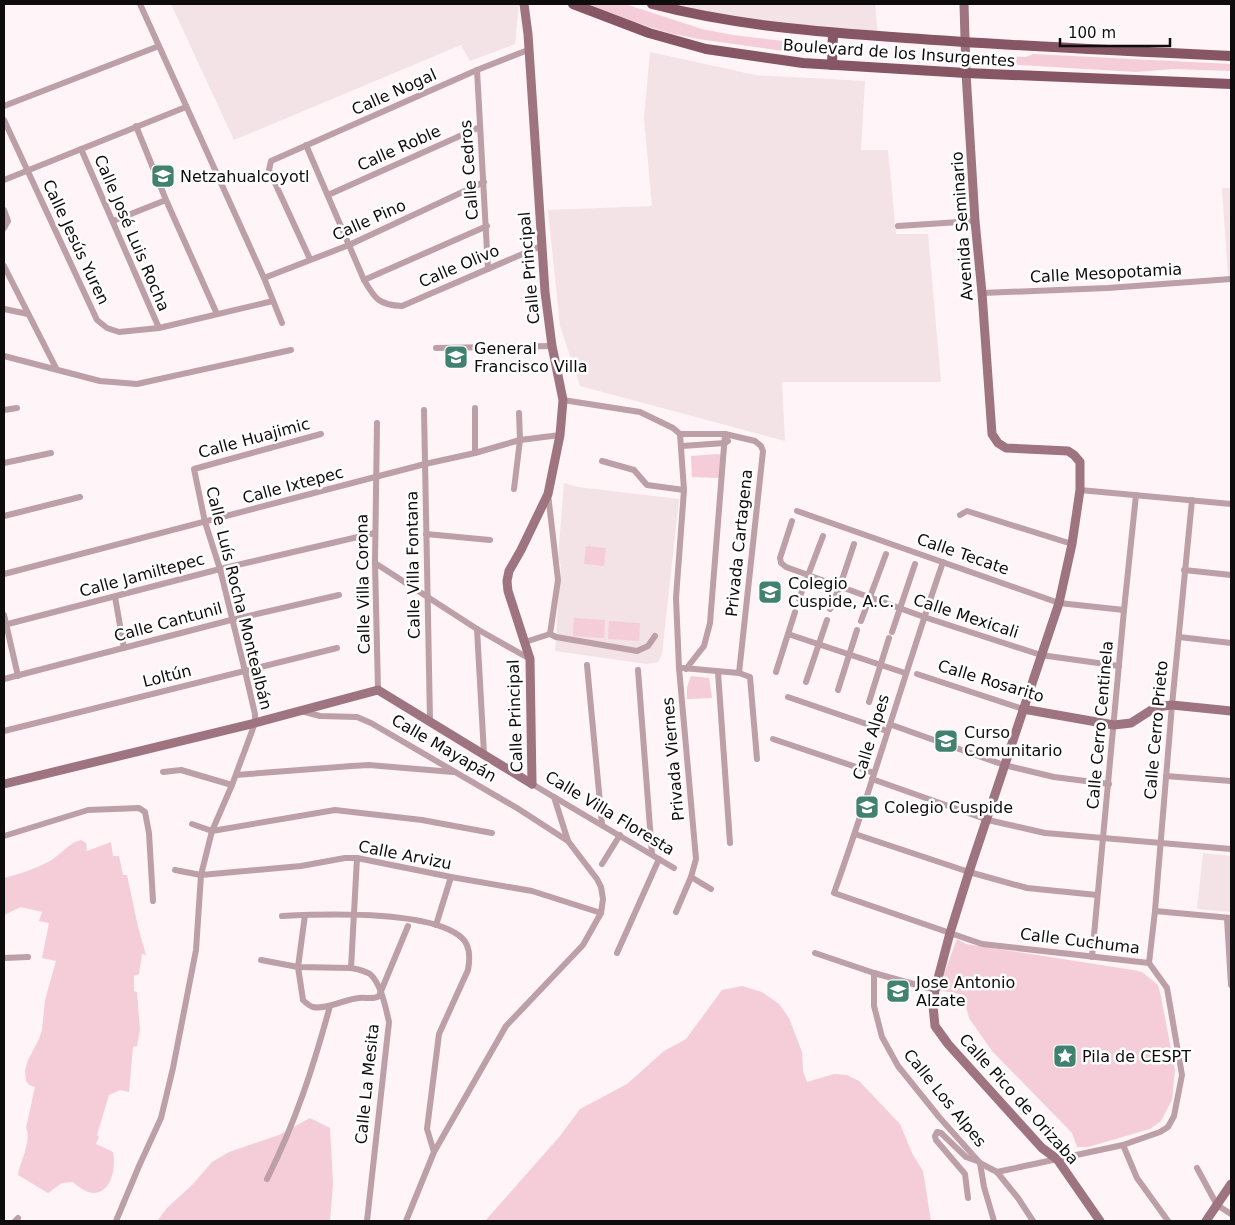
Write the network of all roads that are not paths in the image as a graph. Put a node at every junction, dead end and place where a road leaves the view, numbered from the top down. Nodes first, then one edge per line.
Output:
1 (140, 4) edge
2 (524, 4) edge
3 (573, 4) edge
4 (652, 4) edge
5 (964, 4) edge
6 (833, 33) junction
7 (966, 43) junction
8 (159, 46) junction
9 (528, 50) junction
10 (1231, 56) edge
11 (832, 66) junction
12 (477, 70) junction
13 (966, 73) junction
14 (1231, 84) edge
15 (4, 106) edge
16 (186, 107) junction
17 (4, 120) edge
18 (136, 126) junction
19 (480, 127) junction
20 (306, 146) junction
21 (81, 149) junction
22 (26, 170) junction
23 (4, 180) edge
24 (484, 182) junction
25 (328, 195) junction
26 (166, 200) junction
27 (4, 210) edge
28 (113, 221) junction
29 (975, 221) junction
30 (487, 226) junction
31 (898, 226) dead end
32 (4, 228) edge
33 (349, 245) junction
34 (541, 246) junction
35 (310, 259) junction
36 (4, 266) edge
37 (488, 269) junction
38 (264, 278) junction
39 (1231, 279) edge
40 (364, 280) junction
41 (982, 293) junction
42 (273, 302) junction
43 (4, 310) edge
44 (28, 314) junction
45 (217, 314) junction
46 (282, 323) dead end
47 (158, 328) junction
48 (552, 346) junction
49 (436, 348) dead end
50 (291, 350) dead end
51 (4, 356) edge
52 (56, 368) junction
53 (563, 400) junction
54 (17, 408) dead end
55 (475, 408) dead end
56 (4, 410) edge
57 (424, 410) dead end
58 (520, 413) dead end
59 (377, 423) dead end
60 (321, 434) dead end
61 (680, 434) junction
62 (725, 434) junction
63 (560, 435) junction
64 (734, 437) junction
65 (520, 440) junction
66 (725, 442) junction
67 (998, 443) joint
68 (682, 446) junction
69 (51, 453) dead end
70 (475, 453) junction
71 (602, 461) dead end
72 (4, 463) edge
73 (425, 464) junction
74 (194, 469) joint
75 (376, 477) junction
76 (514, 489) dead end
77 (684, 490) junction
78 (1080, 490) junction
79 (548, 494) junction
80 (1136, 495) junction
81 (80, 497) dead end
82 (1192, 500) junction
83 (1231, 504) edge
84 (797, 511) dead end
85 (960, 515) dead end
86 (4, 516) edge
87 (792, 521) dead end
88 (205, 522) junction
89 (376, 533) junction
90 (426, 534) junction
91 (823, 536) dead end
92 (490, 540) dead end
93 (854, 544) dead end
94 (1072, 544) junction
95 (886, 554) dead end
96 (943, 562) junction
97 (375, 563) junction
98 (915, 564) dead end
99 (220, 569) junction
100 (1184, 570) junction
101 (4, 574) edge
102 (809, 575) junction
103 (1231, 575) edge
104 (840, 586) junction
105 (339, 595) dead end
106 (426, 595) junction
107 (115, 597) junction
108 (871, 598) junction
109 (799, 599) dead end
110 (1059, 602) junction
111 (901, 608) junction
112 (830, 609) dead end
113 (1124, 610) junction
114 (795, 612) dead end
115 (4, 615) edge
116 (924, 617) junction
117 (232, 620) junction
118 (827, 620) dead end
119 (861, 621) dead end
120 (5, 624) edge
121 (477, 629) junction
122 (857, 630) dead end
123 (550, 634) junction
124 (788, 634) junction
125 (655, 636) dead end
126 (1179, 637) junction
127 (525, 642) junction
128 (1231, 643) edge
129 (820, 644) junction
130 (124, 648) junction
131 (337, 648) dead end
132 (850, 655) junction
133 (1041, 655) junction
134 (530, 659) junction
135 (882, 664) junction
136 (587, 666) dead end
137 (1119, 666) junction
138 (683, 668) junction
139 (638, 670) dead end
140 (245, 671) junction
141 (718, 672) junction
142 (776, 672) dead end
143 (739, 673) junction
144 (905, 673) junction
145 (917, 674) dead end
146 (18, 676) junction
147 (4, 679) edge
148 (806, 682) dead end
149 (378, 690) junction
150 (838, 690) dead end
151 (788, 698) dead end
152 (868, 702) dead end
153 (1172, 705) junction
154 (1023, 710) junction
155 (301, 711) junction
156 (1231, 711) edge
157 (430, 720) junction
158 (255, 723) junction
159 (1114, 725) junction
160 (888, 728) junction
161 (4, 731) edge
162 (773, 739) dead end
163 (484, 754) junction
164 (757, 759) dead end
165 (1004, 765) junction
166 (163, 772) dead end
167 (457, 772) junction
168 (236, 775) junction
169 (873, 776) junction
170 (1166, 776) junction
171 (1231, 782) edge
172 (4, 784) edge
173 (532, 784) junction
174 (1109, 784) junction
175 (232, 785) junction
176 (554, 798) junction
177 (988, 820) junction
178 (192, 824) dead end
179 (602, 824) junction
180 (212, 831) junction
181 (492, 833) dead end
182 (855, 834) junction
183 (620, 835) junction
184 (4, 836) edge
185 (1103, 838) junction
186 (568, 840) junction
187 (1160, 842) junction
188 (730, 843) dead end
189 (1231, 849) edge
190 (652, 854) junction
191 (357, 858) junction
192 (659, 858) junction
193 (602, 864) dead end
194 (674, 868) dead end
195 (175, 870) dead end
196 (969, 872) junction
197 (201, 875) junction
198 (451, 877) junction
199 (691, 877) junction
200 (712, 889) dead end
201 (834, 893) joint
202 (1097, 895) junction
203 (153, 901) dead end
204 (1155, 911) junction
205 (676, 912) dead end
206 (601, 913) junction
207 (353, 914) junction
208 (305, 915) junction
209 (282, 916) dead end
210 (1229, 918) edge
211 (436, 925) junction
212 (408, 926) dead end
213 (950, 932) junction
214 (617, 953) dead end
215 (815, 953) dead end
216 (28, 957) dead end
217 (1092, 957) junction
218 (4, 958) edge
219 (261, 960) dead end
220 (1148, 963) junction
221 (298, 967) junction
222 (351, 968) junction
223 (874, 973) junction
224 (1231, 984) edge
225 (935, 990) junction
226 (381, 992) junction
227 (330, 1006) junction
228 (1123, 1145) junction
229 (434, 1152) junction
230 (1057, 1159) junction
231 (980, 1163) junction
232 (1197, 1168) dead end
233 (997, 1172) junction
234 (267, 1179) dead end
235 (1231, 1184) edge
236 (968, 1198) dead end
237 (1217, 1205) junction
238 (1231, 1214) edge
239 (116, 1221) edge
240 (367, 1221) edge
241 (406, 1221) edge
242 (994, 1221) edge
243 (1033, 1221) edge
244 (1100, 1221) edge
245 (1168, 1221) edge
246 (1206, 1221) edge

1 - 8 street
2 - 9 street, Calle Principal
3 - 11 main road, Boulevard de los Insurgentes
4 - 6 main road, Boulevard de los Insurgentes
5 - 7 street, Avenida Seminario
6 - 7 main road, Boulevard de los Insurgentes
6 - 11 main road
7 - 10 main road, Boulevard de los Insurgentes
7 - 13 street, Avenida Seminario
8 - 15 street
8 - 16 street
9 - 12 street, Calle Nogal
9 - 34 street, Calle Principal
11 - 13 main road, Boulevard de los Insurgentes
12 - 19 street, Calle Cedros
12 - 20 street, Calle Nogal
13 - 14 main road, Boulevard de los Insurgentes
13 - 29 street, Avenida Seminario
16 - 18 street
16 - 38 street
17 - 22 street, Calle Jesús Yuren
18 - 21 street
18 - 26 street
19 - 24 street, Calle Cedros
19 - 25 street, Calle Roble
20 - 25 street
20 - 35 street, Calle Nogal
21 - 22 street
21 - 28 street, Calle José Luis Rocha
22 - 23 street
22 - 47 street, Calle Jesús Yuren
24 - 30 street, Calle Cedros
24 - 33 street, Calle Pino
25 - 33 street
26 - 28 street
26 - 45 street
27 - 32 street
28 - 47 street, Calle José Luis Rocha
29 - 31 street
29 - 41 street, Avenida Seminario
30 - 37 street, Calle Cedros
30 - 40 street
33 - 35 street, Calle Pino
33 - 40 street
34 - 37 street, Calle Olivo
34 - 48 street, Calle Principal
35 - 38 street, Calle Pino
36 - 44 street
37 - 40 street, Calle Olivo
38 - 42 street
39 - 41 street, Calle Mesopotamia
41 - 67 street, Avenida Seminario
42 - 45 street, Calle Jesús Yuren
42 - 46 street
43 - 44 street
44 - 52 street
45 - 47 street, Calle Jesús Yuren
48 - 49 street
48 - 53 street, Calle Principal
50 - 52 street
51 - 52 street
53 - 61 street
53 - 63 street, Calle Principal
54 - 56 street
55 - 70 street
57 - 73 street, Calle Villa Fontana
58 - 65 street
59 - 75 street, Calle Villa Corona
60 - 74 street, Calle Huajimic
61 - 62 street, Privada Cartagena
61 - 68 street, Privada Viernes
62 - 64 street, Privada Cartagena
62 - 66 street
63 - 65 street, Calle Ixtepec
63 - 79 street, Calle Principal
64 - 66 street
64 - 143 street, Privada Cartagena
65 - 70 street, Calle Ixtepec
65 - 76 street
66 - 68 street
66 - 138 street
67 - 78 street, Calle Pico de Orizaba
68 - 77 street, Privada Viernes
69 - 72 street
70 - 73 street, Calle Ixtepec
71 - 77 street
73 - 75 street, Calle Ixtepec
73 - 90 street, Calle Villa Fontana
74 - 88 street, Calle Luís Rocha Montealbán
75 - 88 street, Calle Ixtepec
75 - 89 street, Calle Villa Corona
77 - 138 street, Privada Viernes
78 - 80 street
78 - 94 street, Calle Pico de Orizaba
79 - 123 street
79 - 127 street, Calle Principal
80 - 82 street
80 - 113 street, Calle Cerro Centinela
81 - 86 street
82 - 83 street
82 - 100 street, Calle Cerro Prieto
84 - 96 street, Calle Tecate
85 - 94 street
87 - 102 street, Calle Mexicali
88 - 99 street, Calle Luís Rocha Montealbán
88 - 101 street, Calle Ixtepec
89 - 97 street, Calle Villa Corona
89 - 99 street, Calle Jamiltepec
90 - 92 street
90 - 106 street, Calle Villa Fontana
91 - 102 street
93 - 104 street
94 - 110 street, Calle Pico de Orizaba
95 - 108 street
96 - 110 street, Calle Tecate
96 - 116 street, Calle Alpes
97 - 106 street
97 - 149 street, Calle Villa Corona
98 - 111 street
99 - 107 street, Calle Jamiltepec
99 - 117 street, Calle Luís Rocha Montealbán
100 - 103 street
100 - 126 street, Calle Cerro Prieto
102 - 104 street, Calle Mexicali
102 - 109 street
104 - 108 street, Calle Mexicali
104 - 112 street
105 - 117 street, Calle Cantunil
106 - 121 street
106 - 157 street, Calle Villa Fontana
107 - 120 street, Calle Jamiltepec
107 - 130 street
108 - 111 street, Calle Mexicali
108 - 119 street
110 - 113 street, Calle Tecate
110 - 133 street, Calle Pico de Orizaba
111 - 116 street, Calle Mexicali
111 - 135 street
113 - 137 street, Calle Cerro Centinela
114 - 124 street
115 - 120 street
116 - 133 street, Calle Mexicali
116 - 144 street, Calle Alpes
117 - 130 street, Calle Cantunil
117 - 140 street, Calle Luís Rocha Montealbán
118 - 129 street
120 - 146 street
121 - 134 street
121 - 163 street
122 - 132 street
123 - 125 street
123 - 127 street
124 - 129 street
124 - 142 street
126 - 128 street
126 - 153 street, Calle Cerro Prieto
127 - 134 street, Calle Principal
129 - 132 street
129 - 148 street
130 - 146 street, Calle Cantunil
131 - 140 street, Loltún
132 - 135 street
132 - 150 street
133 - 137 street, Calle Mexicali
133 - 154 street, Calle Pico de Orizaba
134 - 173 street, Calle Principal
135 - 144 street
135 - 152 street
136 - 179 street
137 - 159 street, Calle Cerro Centinela
138 - 141 street
138 - 199 street, Privada Viernes
139 - 190 street
140 - 158 street, Calle Luís Rocha Montealbán
140 - 161 street, Loltún
141 - 143 street
141 - 188 street
143 - 164 street
144 - 160 street, Calle Alpes
145 - 154 street, Calle Rosarito
146 - 147 street, Calle Cantunil
149 - 155 street, Calle Mayapán
149 - 157 street, Calle Villa Floresta
151 - 160 street
153 - 156 street, Calle Rosarito
153 - 159 street, Calle Rosarito
153 - 170 street, Calle Cerro Prieto
154 - 159 street, Calle Rosarito
154 - 165 street, Calle Pico de Orizaba
155 - 158 street, Calle Mayapán
155 - 167 street, Calle Mayapán
157 - 163 street, Calle Villa Floresta
158 - 168 street, Calle Luís Rocha Montealbán
158 - 172 street, Calle Mayapán
159 - 174 street, Calle Cerro Centinela
160 - 165 street
160 - 169 street, Calle Alpes
162 - 169 street
163 - 173 street, Calle Villa Floresta
165 - 174 street
165 - 177 street, Calle Pico de Orizaba
166 - 175 street
167 - 168 street
167 - 186 street, Calle Mayapán
168 - 175 street, Calle Luís Rocha Montealbán
169 - 177 street
169 - 182 street, Calle Alpes
170 - 171 street
170 - 187 street, Calle Cerro Prieto
173 - 176 street, Calle Villa Floresta
174 - 185 street, Calle Cerro Centinela
175 - 180 street, Calle Luís Rocha Montealbán
176 - 179 street, Calle Villa Floresta
176 - 186 street
177 - 185 street
177 - 196 street, Calle Pico de Orizaba
178 - 180 street
179 - 183 street, Calle Villa Floresta
180 - 181 street
180 - 197 street, Calle Luís Rocha Montealbán
182 - 196 street
182 - 201 street, Calle Alpes
183 - 190 street, Calle Villa Floresta
183 - 193 street
184 - 203 street
185 - 187 street
185 - 202 street, Calle Cerro Centinela
186 - 206 street, Calle Mayapán
187 - 189 street
187 - 204 street, Calle Cerro Prieto
190 - 192 street, Calle Villa Floresta
191 - 197 street, Calle Arvizu
191 - 198 street, Calle Arvizu
191 - 207 street
192 - 194 street, Calle Villa Floresta
192 - 214 street
195 - 197 street, Calle Arvizu
196 - 202 street
196 - 213 street, Calle Pico de Orizaba
197 - 239 street, Calle Luís Rocha Montealbán
198 - 206 street, Calle Arvizu
198 - 211 street
199 - 200 street
199 - 205 street, Privada Viernes
201 - 213 street, Calle Cuchuma
202 - 217 street, Calle Cerro Centinela
204 - 210 street
204 - 220 street, Calle Cerro Prieto
206 - 229 street
207 - 208 street
207 - 211 street
207 - 222 street
208 - 209 street
208 - 221 street
210 - 224 street
211 - 229 street
212 - 226 street
213 - 217 street, Calle Cuchuma
213 - 225 street, Calle Pico de Orizaba
215 - 223 street
216 - 218 street
217 - 220 street, Calle Cuchuma
219 - 221 street, Calle La Mesita
220 - 228 street, Calle Cuchuma
221 - 222 street, Calle La Mesita
221 - 227 street
222 - 226 street, Calle La Mesita
223 - 225 street
223 - 231 street, Calle Los Alpes
225 - 230 street, Calle Pico de Orizaba
226 - 227 street
226 - 240 street, Calle La Mesita
227 - 234 street
228 - 230 street
228 - 245 street
229 - 241 street
230 - 233 street
230 - 244 street, Calle Pico de Orizaba
231 - 233 street, Calle Los Alpes
231 - 236 street
231 - 242 street
232 - 237 street
233 - 243 street, Calle Los Alpes
235 - 237 street
237 - 238 street
237 - 246 street

